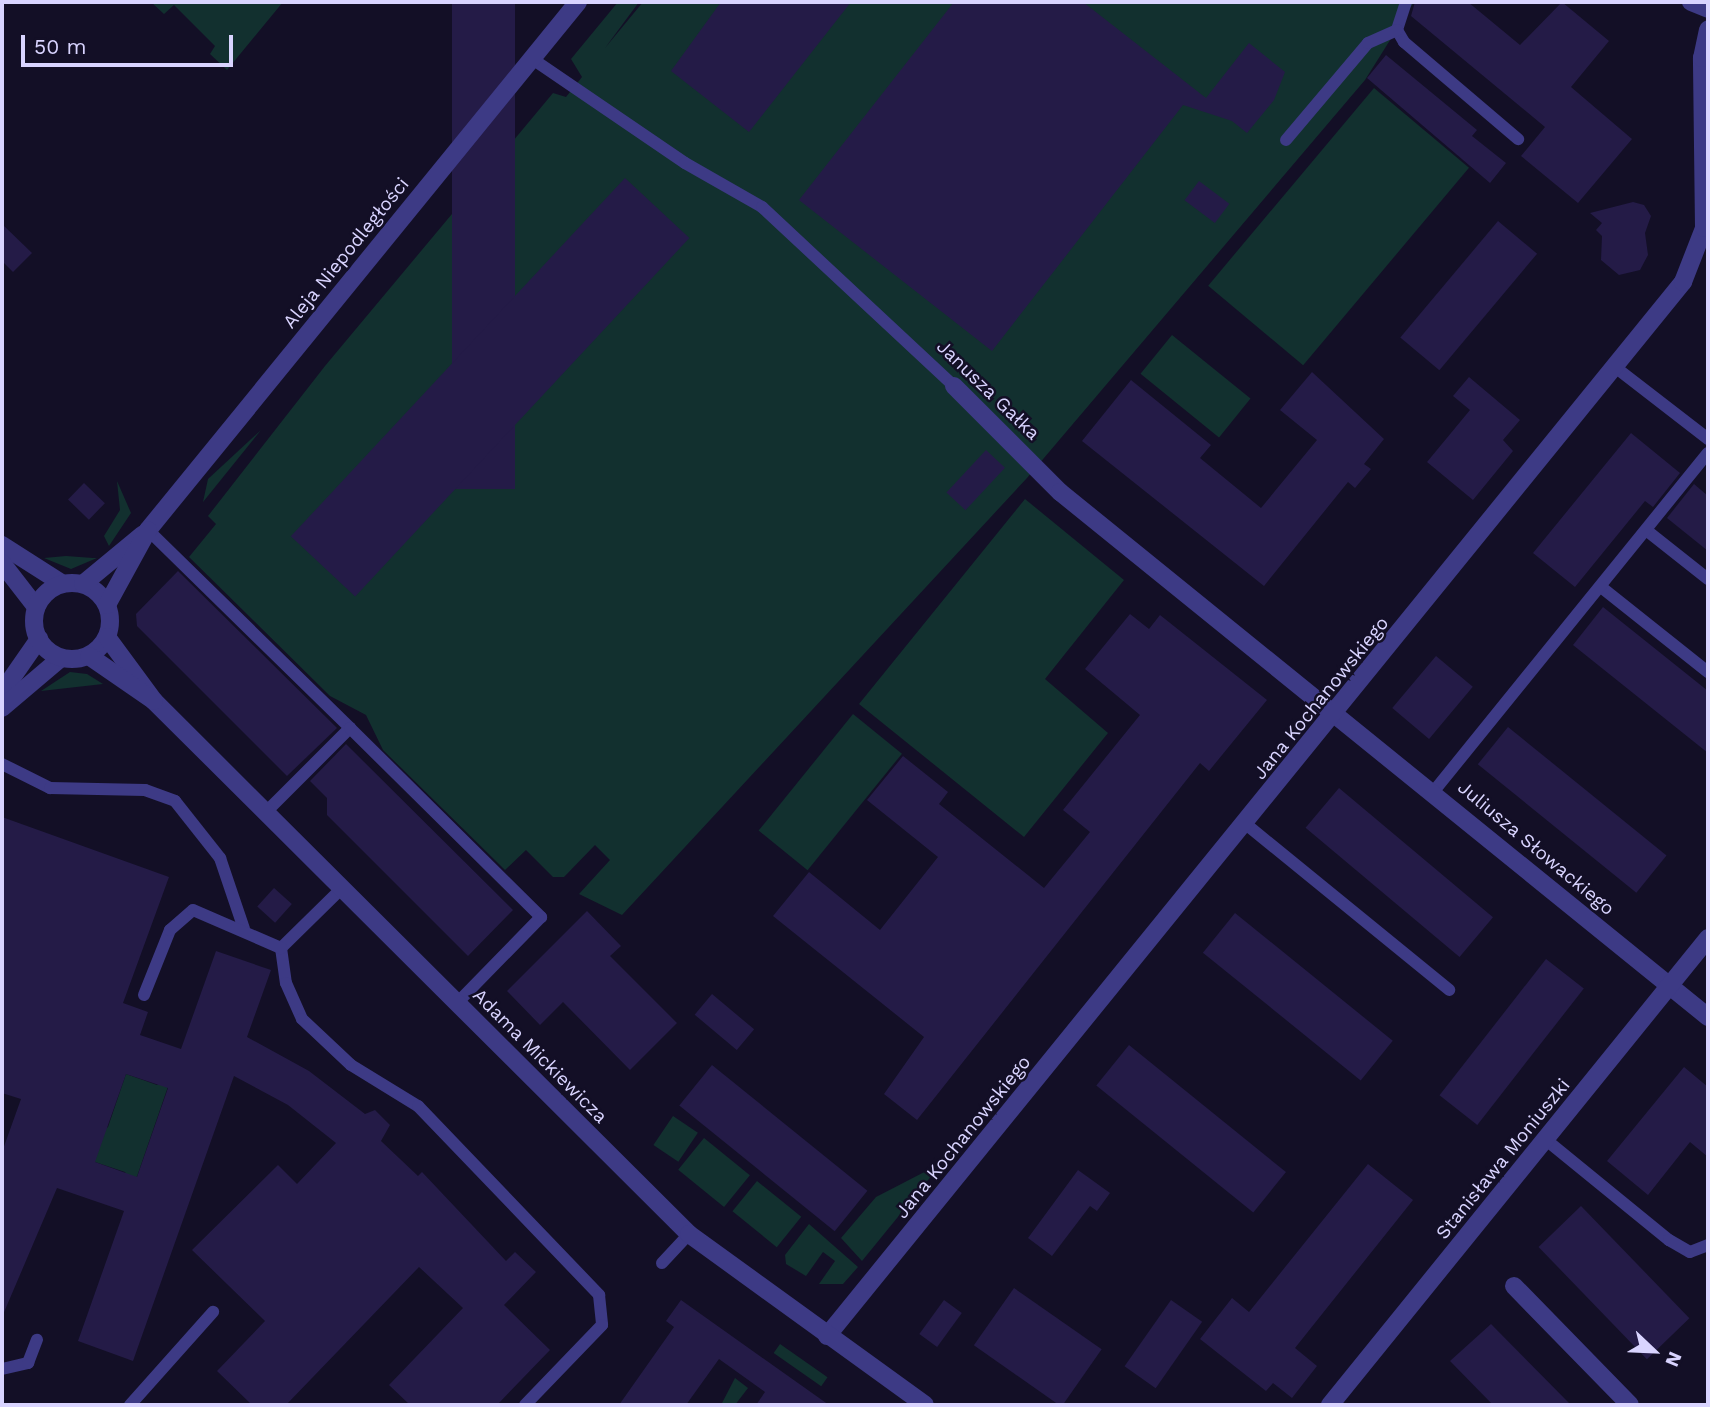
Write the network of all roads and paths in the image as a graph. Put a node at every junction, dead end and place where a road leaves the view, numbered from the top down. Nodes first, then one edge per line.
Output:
1 (578, 2) edge
2 (1406, 2) edge
3 (1691, 2) edge
4 (1708, 9) edge
5 (1396, 30) junction
6 (1708, 30) edge
7 (531, 58) junction
8 (1518, 139) dead end
9 (1286, 140) dead end
10 (1706, 228) edge
11 (1615, 367) junction
12 (954, 386) joint
13 (1708, 439) edge
14 (1708, 453) edge
15 (148, 530) junction
16 (1646, 530) junction
17 (2, 545) edge
18 (2, 563) edge
19 (1708, 579) edge
20 (63, 584) junction
21 (83, 584) junction
22 (1601, 587) junction
23 (107, 605) junction
24 (36, 607) junction
25 (107, 637) junction
26 (38, 639) junction
27 (89, 656) junction
28 (61, 658) junction
29 (1708, 672) edge
30 (2, 692) edge
31 (154, 701) junction
32 (2, 708) edge
33 (1336, 713) junction
34 (350, 729) junction
35 (2, 764) edge
36 (1434, 791) junction
37 (266, 813) junction
38 (1247, 825) junction
39 (342, 888) junction
40 (244, 929) junction
41 (1708, 939) edge
42 (281, 948) junction
43 (1670, 985) junction
44 (1448, 990) dead end
45 (144, 995) dead end
46 (457, 1003) junction
47 (1708, 1017) edge
48 (1545, 1139) junction
49 (689, 1234) junction
50 (1708, 1245) edge
51 (662, 1263) dead end
52 (1514, 1286) dead end
53 (213, 1312) dead end
54 (827, 1336) junction
55 (37, 1340) dead end
56 (2, 1369) edge
57 (130, 1405) edge
58 (525, 1405) edge
59 (925, 1405) edge
60 (1330, 1405) edge
61 (1629, 1405) edge

1 - 7 street, Aleja Niepodległości
2 - 5 lane
3 - 4 street
5 - 8 lane
5 - 9 lane
6 - 10 street, Jana Kochanowskiego
7 - 12 lane, Janusza Gałka
7 - 15 street, Aleja Niepodległości
10 - 11 street, Jana Kochanowskiego
11 - 13 lane
11 - 33 street, Jana Kochanowskiego
12 - 33 street, Janusza Gałka
14 - 16 lane
15 - 21 street, Aleja Niepodległości
15 - 23 street, Aleja Niepodległości
15 - 34 lane
16 - 19 lane
16 - 22 lane
17 - 20 street
18 - 24 street
20 - 21 street
20 - 24 street
21 - 23 street
22 - 29 lane
22 - 36 lane
23 - 25 street
24 - 26 street
25 - 27 street
25 - 31 street, Adama Mickiewicza
26 - 28 street
26 - 30 street
27 - 28 street
27 - 31 street, Adama Mickiewicza
28 - 32 street
31 - 37 street, Adama Mickiewicza
33 - 36 street, Juliusza Słowackiego
33 - 38 street, Jana Kochanowskiego
34 - 37 lane
34 - 46 lane
35 - 40 lane
36 - 43 street, Juliusza Słowackiego
37 - 39 street, Adama Mickiewicza
38 - 44 lane
38 - 54 street, Jana Kochanowskiego
39 - 42 lane
39 - 46 street, Adama Mickiewicza
40 - 42 lane
40 - 45 lane
41 - 43 street, Stanisława Moniuszki
42 - 58 lane
43 - 47 street, Juliusza Słowackiego
43 - 48 street, Stanisława Moniuszki
46 - 49 street, Adama Mickiewicza
48 - 50 lane
48 - 60 street, Stanisława Moniuszki
49 - 51 lane
49 - 54 street, Adama Mickiewicza
52 - 61 street
53 - 57 lane
54 - 59 street, Adama Mickiewicza
55 - 56 lane

